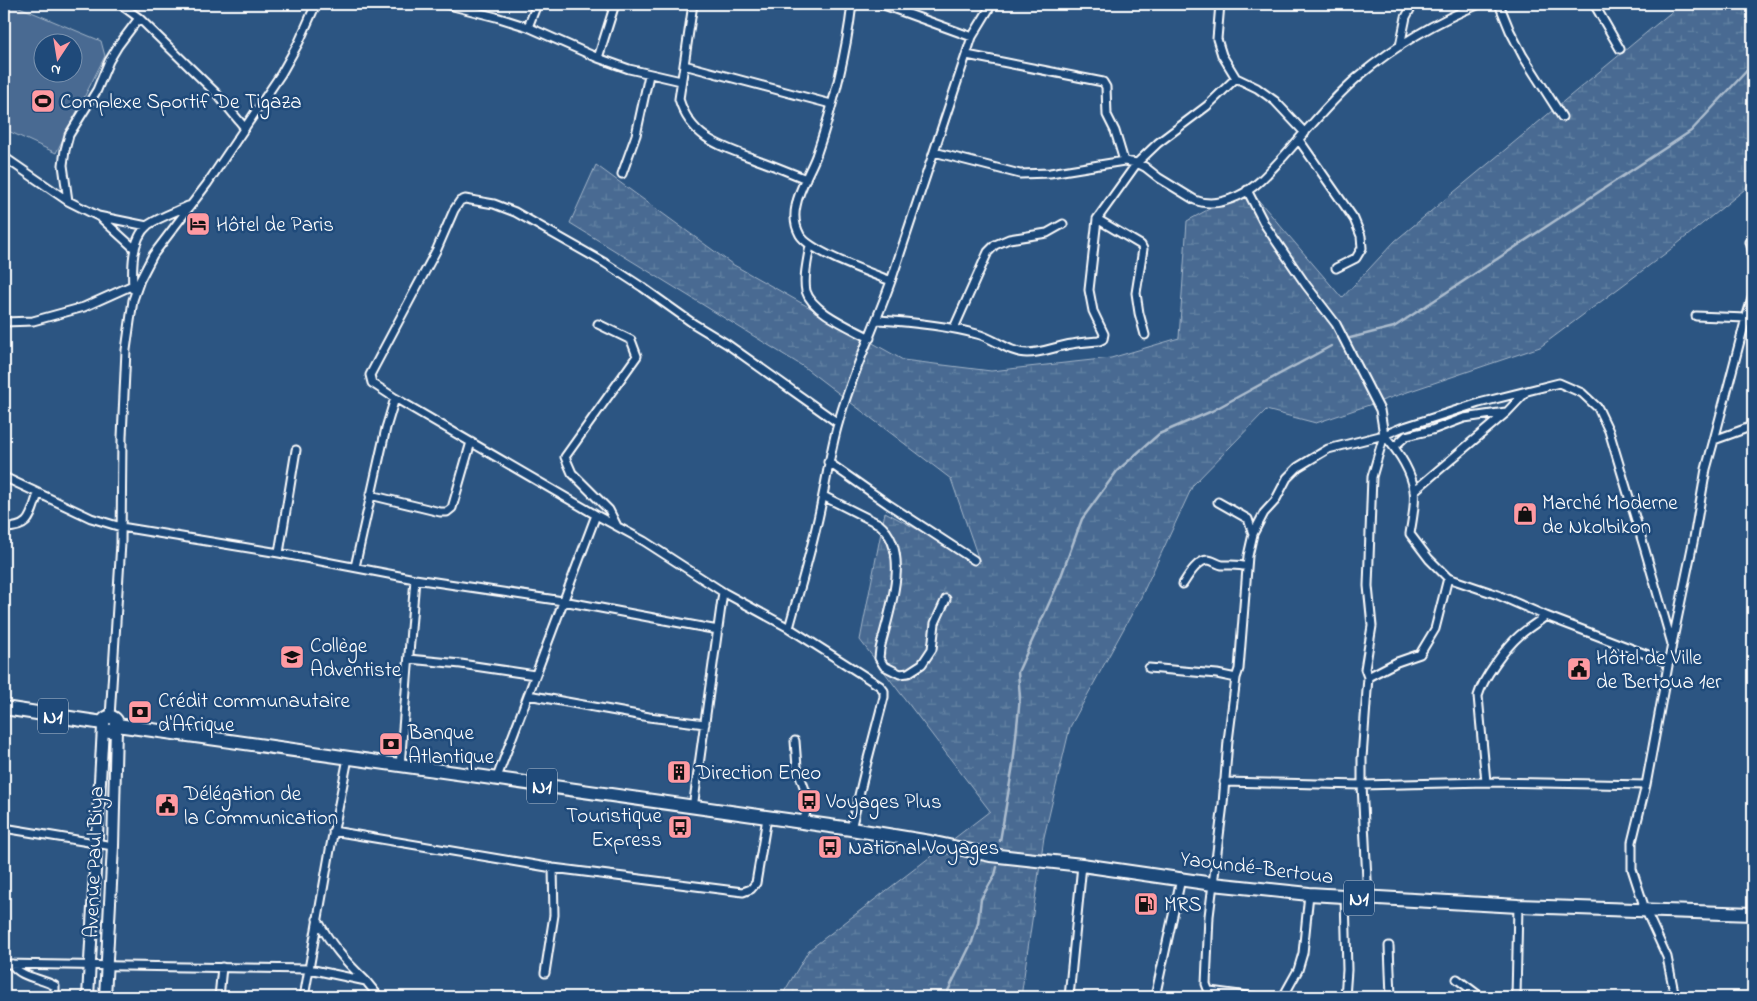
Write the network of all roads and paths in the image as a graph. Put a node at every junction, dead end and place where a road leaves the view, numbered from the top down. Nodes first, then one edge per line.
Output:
1 (120, 4) edge
2 (316, 4) edge
3 (445, 4) edge
4 (537, 4) edge
5 (615, 4) edge
6 (693, 4) edge
7 (852, 4) edge
8 (881, 4) edge
9 (992, 4) edge
10 (1220, 4) edge
11 (1413, 4) edge
12 (1480, 4) edge
13 (1498, 4) edge
14 (1594, 4) edge
15 (138, 18) junction
16 (528, 28) junction
17 (972, 38) junction
18 (1400, 46) junction
19 (1620, 49) dead end
20 (967, 55) junction
21 (598, 58) junction
22 (684, 65) junction
23 (649, 74) junction
24 (1236, 78) junction
25 (681, 81) junction
26 (831, 104) junction
27 (1562, 116) dead end
28 (246, 128) junction
29 (1305, 133) junction
30 (1299, 140) junction
31 (934, 152) junction
32 (4, 156) edge
33 (1124, 161) junction
34 (1137, 163) junction
35 (622, 174) dead end
36 (806, 179) junction
37 (1247, 190) junction
38 (68, 200) junction
39 (189, 206) junction
40 (98, 216) junction
41 (1097, 219) junction
42 (1063, 224) dead end
43 (148, 226) junction
44 (1750, 242) dead end
45 (810, 245) junction
46 (135, 249) junction
47 (1753, 254) edge
48 (1336, 268) dead end
49 (891, 281) junction
50 (133, 285) junction
51 (1753, 295) edge
52 (133, 300) junction
53 (1696, 316) dead end
54 (1746, 318) junction
55 (878, 320) junction
56 (4, 322) edge
57 (598, 324) dead end
58 (954, 328) junction
59 (1145, 335) dead end
60 (870, 338) junction
61 (1526, 391) junction
62 (394, 398) junction
63 (1507, 412) junction
64 (838, 423) junction
65 (1753, 426) edge
66 (1384, 435) junction
67 (1714, 440) junction
68 (471, 442) junction
69 (1394, 447) junction
70 (296, 450) dead end
71 (828, 462) junction
72 (4, 477) edge
73 (1414, 491) junction
74 (38, 494) junction
75 (370, 495) junction
76 (823, 496) junction
77 (1218, 502) dead end
78 (596, 515) junction
79 (617, 526) junction
80 (121, 527) junction
81 (4, 528) edge
82 (1253, 534) junction
83 (279, 553) junction
84 (974, 560) dead end
85 (355, 567) junction
86 (1247, 567) junction
87 (415, 578) junction
88 (1448, 578) junction
89 (1183, 584) dead end
90 (724, 592) junction
91 (946, 599) dead end
92 (562, 601) junction
93 (1546, 616) junction
94 (789, 628) junction
95 (718, 630) junction
96 (1672, 644) junction
97 (409, 659) junction
98 (1669, 663) junction
99 (1149, 668) dead end
100 (535, 675) junction
101 (1368, 677) junction
102 (1236, 678) junction
103 (528, 695) junction
104 (4, 708) edge
105 (110, 724) junction
106 (705, 724) junction
107 (796, 741) dead end
108 (348, 758) junction
109 (400, 766) junction
110 (496, 780) junction
111 (1224, 782) junction
112 (1486, 782) junction
113 (1362, 785) junction
114 (1646, 785) junction
115 (693, 808) junction
116 (767, 818) junction
117 (803, 823) junction
118 (4, 828) edge
119 (851, 829) junction
120 (333, 831) junction
121 (97, 844) junction
122 (113, 846) junction
123 (1082, 865) junction
124 (553, 868) junction
125 (1181, 879) junction
126 (1213, 884) junction
127 (1309, 894) junction
128 (1345, 897) junction
129 (1368, 898) junction
130 (1518, 906) junction
131 (1646, 910) junction
132 (1753, 914) edge
133 (317, 918) junction
134 (1388, 946) dead end
135 (8, 964) edge
136 (89, 966) junction
137 (107, 966) junction
138 (222, 967) junction
139 (309, 969) junction
140 (546, 972) dead end
141 (1457, 979) dead end
142 (366, 981) junction
143 (1210, 994) edge
144 (55, 997) edge
145 (88, 997) edge
146 (105, 997) edge
147 (219, 997) edge
148 (304, 997) edge
149 (379, 997) edge
150 (1069, 997) edge
151 (1155, 997) edge
152 (1255, 997) edge
153 (1283, 997) edge
154 (1345, 997) edge
155 (1391, 997) edge
156 (1481, 997) edge
157 (1516, 997) edge
158 (1675, 997) edge

1 - 15 street
2 - 28 street
3 - 16 street
4 - 16 street
5 - 21 street
6 - 22 street
7 - 26 street
8 - 17 street
9 - 17 street
10 - 24 street
11 - 18 street
12 - 18 street
13 - 27 street
14 - 19 street
15 - 28 street
15 - 38 street
16 - 21 street
17 - 20 street
18 - 29 street
20 - 31 street
20 - 33 street
21 - 23 street
22 - 25 street
22 - 26 street
23 - 25 street
23 - 35 street
24 - 29 street
24 - 34 street
25 - 36 street
26 - 36 street
28 - 39 street
29 - 30 street
30 - 37 street
30 - 48 street
31 - 33 street
31 - 49 street
32 - 38 street
33 - 34 street
34 - 37 street
34 - 41 street
36 - 45 street
37 - 66 street
38 - 40 street
39 - 43 street
39 - 52 street
40 - 43 street
40 - 46 street
41 - 58 street
41 - 59 street
42 - 58 street
43 - 46 street
44 - 47 street
45 - 49 street
45 - 60 street
46 - 50 street
49 - 55 street
50 - 52 street
50 - 56 street
51 - 54 street
52 - 80 street
53 - 54 street
54 - 67 street
55 - 58 street
55 - 60 street
57 - 79 street
60 - 64 street
61 - 63 street
61 - 66 street
61 - 96 street
62 - 64 street
62 - 68 street
62 - 75 street
63 - 69 street
63 - 73 street
64 - 71 street
65 - 67 street
66 - 69 street
66 - 82 street
66 - 101 street
67 - 96 street
68 - 75 street
68 - 78 street
69 - 73 street
70 - 83 street
71 - 76 street
71 - 84 street
72 - 74 street
73 - 88 street
74 - 80 street
74 - 81 street
75 - 85 street
76 - 91 street
76 - 94 street
77 - 82 street
78 - 79 street
78 - 92 street
79 - 90 street
80 - 83 street
80 - 105 street
82 - 86 street
83 - 85 street
85 - 87 street
86 - 89 street
86 - 102 street
87 - 92 street
87 - 97 street
88 - 93 street
88 - 101 street
90 - 94 street
90 - 95 street
92 - 95 street
92 - 100 street
93 - 98 street
93 - 112 street
94 - 119 street
95 - 106 street
96 - 98 street
97 - 100 street
97 - 109 street
98 - 114 street
99 - 102 street
100 - 103 street
101 - 113 street
102 - 111 street
103 - 106 street
103 - 110 street
104 - 105 highway, N1
105 - 108 highway, N1
105 - 121 street
105 - 122 street, Avenue Paul Biya
106 - 115 street
107 - 117 street
108 - 109 highway, N1
108 - 120 street
109 - 110 highway, N1
110 - 115 highway, N1
111 - 113 street
111 - 126 street
112 - 113 street
112 - 114 street
113 - 129 street
114 - 131 street
115 - 116 highway, N1
116 - 117 highway, N1
116 - 124 street
117 - 119 highway, N1
118 - 121 street
119 - 123 highway, Yaoundé-Bertoua / N1
120 - 124 street
120 - 133 street
121 - 122 street
121 - 136 street
122 - 137 street, Avenue Paul Biya
123 - 125 highway, Yaoundé-Bertoua / N1
123 - 150 street
124 - 140 street
125 - 126 highway, Yaoundé-Bertoua / N1
125 - 151 street
126 - 127 highway, Yaoundé-Bertoua / N1
126 - 143 street
127 - 128 highway, Yaoundé-Bertoua / N1
127 - 153 street
128 - 129 highway, Yaoundé-Bertoua / N1
128 - 154 street
129 - 130 highway, Yaoundé-Bertoua / N1
130 - 131 highway, Yaoundé-Bertoua / N1
130 - 157 street
131 - 132 highway, Yaoundé-Bertoua / N1
131 - 158 street
133 - 139 street
133 - 142 street
134 - 155 street
135 - 136 street
135 - 144 street
136 - 137 street
136 - 145 street
137 - 138 street
137 - 146 street, Avenue Paul Biya
138 - 139 street
138 - 147 street
139 - 142 street
139 - 148 street
141 - 156 street
142 - 149 street
143 - 152 street

